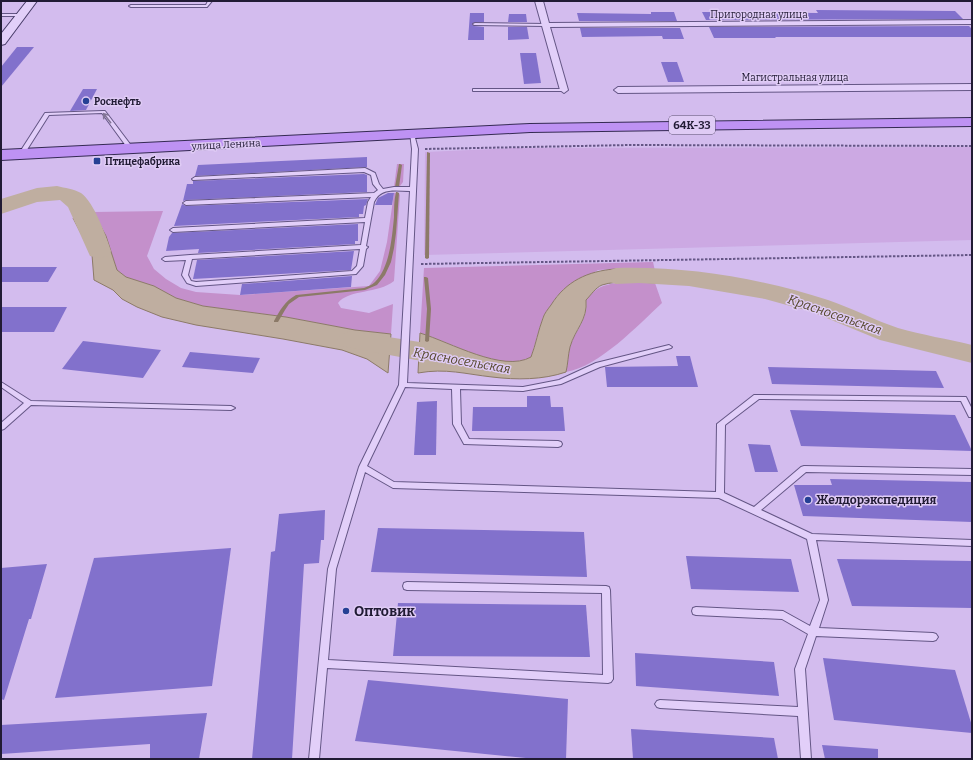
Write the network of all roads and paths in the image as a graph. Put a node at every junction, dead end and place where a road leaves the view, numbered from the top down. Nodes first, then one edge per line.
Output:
1 (32, 1) edge
2 (134, 1) edge
3 (210, 1) edge
4 (539, 1) edge
5 (1, 15) edge
6 (22, 15) junction
7 (972, 22) edge
8 (475, 24) dead end
9 (546, 25) junction
10 (3, 37) edge
11 (972, 87) edge
12 (475, 90) dead end
13 (564, 90) joint
14 (618, 90) dead end
15 (972, 122) edge
16 (412, 134) junction
17 (972, 146) edge
18 (131, 149) junction
19 (415, 149) junction
20 (1, 154) edge
21 (41, 154) junction
22 (21, 155) junction
23 (1, 160) edge
24 (196, 179) dead end
25 (412, 189) junction
26 (381, 190) junction
27 (374, 194) junction
28 (186, 202) dead end
29 (368, 220) junction
30 (173, 230) dead end
31 (365, 248) junction
32 (972, 254) edge
33 (190, 257) junction
34 (165, 258) dead end
35 (409, 264) junction
36 (669, 347) dead end
37 (1, 384) edge
38 (403, 385) junction
39 (456, 388) junction
40 (29, 403) junction
41 (231, 408) dead end
42 (972, 415) edge
43 (1, 426) edge
44 (558, 444) dead end
45 (363, 468) junction
46 (972, 472) edge
47 (720, 495) junction
48 (755, 511) junction
49 (811, 537) junction
50 (972, 543) edge
51 (407, 586) dead end
52 (696, 611) dead end
53 (814, 632) junction
54 (933, 637) dead end
55 (323, 664) junction
56 (660, 704) dead end
57 (803, 712) junction
58 (314, 759) edge
59 (806, 759) edge

1 - 6 street
2 - 3 lane
4 - 9 street
5 - 6 lane
6 - 10 street
7 - 9 street, Пригородная улица
8 - 9 lane
9 - 13 street
11 - 14 street, Магистральная улица
12 - 13 lane
15 - 16 main road, 64К-33
16 - 18 main road, улица Ленина
16 - 19 lane
17 - 19 path
18 - 21 main road, улица Ленина
18 -> 22 lane
19 - 25 lane
20 - 22 main road, улица Ленина
21 - 22 main road, улица Ленина
21 - 23 main road, улица Ленина
24 - 26 lane
25 - 26 lane
25 - 35 lane
26 - 27 lane
27 - 28 lane
27 - 29 lane
29 - 30 lane
29 - 31 lane
31 - 33 lane
31 - 33 lane
32 - 35 path
33 - 34 lane
35 - 38 lane
36 - 39 lane
37 - 40 lane
38 - 39 lane
38 - 45 lane
39 - 44 lane
40 - 41 lane
40 - 43 lane
42 - 47 lane
45 - 47 lane
45 - 55 lane
46 - 48 lane
47 - 48 lane
48 - 49 lane
49 - 50 lane
49 - 53 lane
51 - 55 lane
52 - 53 lane
53 - 54 lane
53 - 57 lane
55 - 58 lane
56 - 57 lane
57 - 59 lane

